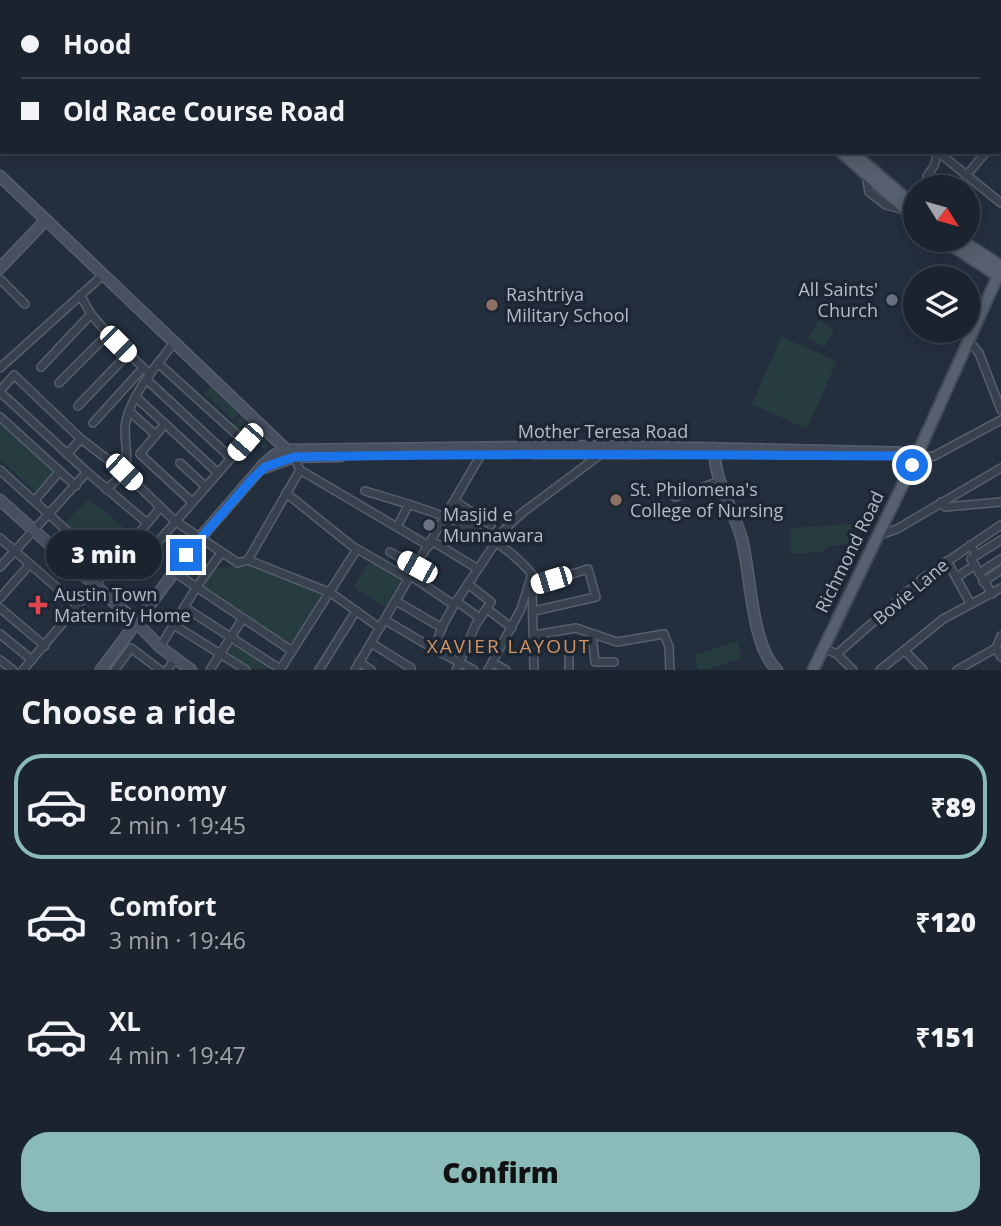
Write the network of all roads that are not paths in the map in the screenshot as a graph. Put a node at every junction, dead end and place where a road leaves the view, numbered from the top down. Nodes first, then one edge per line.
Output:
1 (851, 154) edge
2 (937, 154) edge
3 (940, 154) edge
4 (984, 154) edge
5 (928, 175) edge
6 (965, 175) edge
7 (967, 175) edge
8 (0, 176) edge
9 (980, 187) edge
10 (903, 202) edge
11 (903, 202) edge
12 (1001, 203) edge
13 (46, 220) junction
14 (964, 252) edge
15 (978, 252) edge
16 (1001, 256) edge
17 (985, 257) junction
18 (0, 268) edge
19 (1000, 272) edge
20 (103, 275) junction
21 (0, 279) edge
22 (80, 295) junction
23 (25, 304) dead end
24 (91, 314) junction
25 (980, 315) edge
26 (108, 334) junction
27 (174, 343) junction
28 (967, 343) edge
29 (970, 343) edge
30 (128, 354) junction
31 (158, 363) junction
32 (41, 367) dead end
33 (0, 368) edge
34 (146, 373) junction
35 (59, 383) dead end
36 (0, 392) edge
37 (136, 398) junction
38 (78, 406) dead end
39 (1001, 410) edge
40 (130, 412) junction
41 (0, 417) edge
42 (1001, 420) edge
43 (93, 423) dead end
44 (165, 424) junction
45 (156, 435) junction
46 (81, 439) junction
47 (483, 450) junction
48 (714, 451) junction
49 (67, 454) junction
50 (291, 454) junction
51 (601, 454) junction
52 (917, 455) junction
53 (231, 458) junction
54 (180, 463) dead end
55 (1001, 468) edge
56 (0, 470) edge
57 (300, 470) junction
58 (60, 471) junction
59 (87, 472) junction
60 (124, 472) junction
61 (218, 473) junction
62 (327, 475) dead end
63 (720, 481) junction
64 (323, 484) junction
65 (76, 486) junction
66 (206, 486) junction
67 (106, 489) junction
68 (365, 491) dead end
69 (286, 493) junction
70 (675, 498) dead end
71 (0, 500) edge
72 (35, 500) junction
73 (192, 502) junction
74 (455, 502) junction
75 (941, 502) junction
76 (1001, 502) edge
77 (408, 504) junction
78 (160, 508) junction
79 (48, 515) junction
80 (447, 516) junction
81 (175, 521) junction
82 (147, 523) junction
83 (491, 525) dead end
84 (1001, 525) edge
85 (397, 527) junction
86 (33, 531) junction
87 (877, 536) junction
88 (0, 538) edge
89 (199, 539) junction
90 (1001, 540) edge
91 (495, 542) junction
92 (431, 543) junction
93 (971, 545) junction
94 (357, 549) junction
95 (15, 551) junction
96 (390, 552) dead end
97 (220, 553) junction
98 (977, 555) junction
99 (1001, 559) edge
100 (248, 560) junction
101 (947, 561) junction
102 (30, 564) junction
103 (138, 565) dead end
104 (0, 567) edge
105 (417, 567) junction
106 (109, 569) junction
107 (478, 569) junction
108 (977, 569) junction
109 (1001, 570) edge
110 (174, 572) junction
111 (532, 574) junction
112 (957, 577) junction
113 (410, 578) junction
114 (983, 582) junction
115 (468, 584) junction
116 (533, 586) junction
117 (95, 587) junction
118 (196, 588) junction
119 (1001, 588) edge
120 (331, 593) junction
121 (992, 594) junction
122 (0, 598) edge
123 (396, 601) junction
124 (455, 603) junction
125 (970, 603) junction
126 (78, 606) junction
127 (184, 607) junction
128 (0, 608) edge
129 (487, 609) junction
130 (356, 611) junction
131 (534, 611) junction
132 (243, 618) junction
133 (480, 618) junction
134 (136, 622) junction
135 (382, 624) junction
136 (174, 625) junction
137 (442, 628) junction
138 (512, 628) junction
139 (0, 634) edge
140 (593, 634) junction
141 (534, 635) junction
142 (1001, 636) edge
143 (231, 637) junction
144 (371, 643) junction
145 (45, 646) junction
146 (160, 647) junction
147 (823, 648) junction
148 (996, 648) junction
149 (435, 649) junction
150 (292, 651) junction
151 (905, 651) junction
152 (569, 653) dead end
153 (220, 654) junction
154 (837, 654) junction
155 (1001, 657) edge
156 (176, 658) junction
157 (0, 660) edge
158 (32, 660) junction
159 (614, 662) dead end
160 (357, 666) edge
161 (458, 666) edge
162 (491, 666) edge
163 (816, 666) edge
164 (411, 668) edge
165 (280, 669) edge
166 (13, 670) edge
167 (23, 670) edge
168 (101, 670) edge
169 (115, 670) edge
170 (160, 670) edge
171 (167, 670) edge
172 (191, 670) edge
173 (210, 670) edge
174 (246, 670) edge
175 (319, 670) edge
176 (371, 670) edge
177 (474, 670) edge
178 (506, 670) edge
179 (534, 670) edge
180 (569, 670) edge
181 (670, 670) edge
182 (777, 670) edge
183 (853, 670) edge
184 (880, 670) edge
185 (923, 670) edge
186 (957, 670) edge

1 - 10 main road
1 - 11 main road
2 - 5 street
3 - 6 street
4 - 7 street
8 - 13 street
9 - 12 street
13 - 18 street
13 - 20 street
14 - 19 main road
15 - 17 main road
16 - 17 main road
17 - 19 main road
19 - 25 main road, Richmond Road
20 - 22 street
20 - 27 street
21 - 23 street
22 - 24 street
22 - 33 street
24 - 26 street
24 - 32 street
26 - 30 street
26 - 35 street
27 - 31 street
27 - 50 street
28 - 52 main road, Richmond Road
29 - 39 street
30 - 34 street
30 - 38 street
31 - 34 street
31 - 53 street
34 - 37 street
34 - 43 street
34 - 53 street
36 - 46 street
36 - 49 street
37 - 40 street
37 - 44 street
40 - 45 street
40 - 60 street
41 - 58 street
42 - 52 street
44 - 45 street
44 - 61 street
45 - 73 street
46 - 49 street
46 - 60 street
47 - 48 street, Mother Teresa Road
47 - 50 street, Mother Teresa Road
47 - 51 street, Mother Teresa Road
47 - 74 street
48 - 51 street, Mother Teresa Road
48 - 52 street, Mother Teresa Road
48 - 63 street
49 - 59 street
50 - 57 street
50 - 89 street
51 - 91 street
52 - 87 main road, Richmond Road
53 - 61 street
54 - 66 street
55 - 75 street
56 - 72 street
57 - 64 street
57 - 69 street
58 - 65 street
58 - 72 street
59 - 65 street
59 - 67 street
60 - 67 street
60 - 78 street
61 - 66 street
62 - 64 street
63 - 70 street
63 - 182 street
64 - 85 street
65 - 79 street
66 - 73 street
67 - 82 street
68 - 77 street
69 - 94 street
69 - 100 street
71 - 86 street
72 - 79 street
73 - 81 street
74 - 80 street
74 - 83 street
75 - 76 street
75 - 87 street
77 - 80 street
77 - 85 street
78 - 81 street
78 - 82 street
79 - 86 street
79 - 106 street
80 - 91 street
80 - 92 street
81 - 89 street
81 - 103 street
82 - 106 street
84 - 93 street, Bovie Lane
85 - 92 street
86 - 95 street
86 - 117 street
87 - 147 main road, Richmond Road
88 - 95 street
89 - 97 street
89 - 110 street
90 - 98 street
91 - 107 street
91 - 111 street
92 - 105 street
92 - 107 street
93 - 98 street
93 - 101 street, Bovie Lane
94 - 113 street
94 - 120 street
95 - 102 street
95 - 104 street
96 - 105 street
97 - 100 street
97 - 118 street
98 - 108 street
99 - 108 street
100 - 120 street
101 - 112 street
101 - 154 street, Bovie Lane
102 - 122 street
102 - 126 street
105 - 113 street
106 - 117 street
107 - 115 street
108 - 112 street
108 - 114 street
109 - 114 street
110 - 118 street
110 - 134 street
111 - 116 street
111 - 138 street
112 - 125 street
113 - 123 street
113 - 124 street
114 - 121 street
115 - 124 street
115 - 129 street
116 - 131 street
116 - 131 street
117 - 126 street
117 - 134 street
118 - 127 street
118 - 132 street
119 - 121 street
120 - 130 street
120 - 150 street
121 - 125 street
123 - 135 street
123 - 137 street
124 - 133 street
124 - 137 street
125 - 151 street
126 - 145 street
127 - 136 street
127 - 143 street
128 - 145 street
129 - 133 street
129 - 138 street
130 - 135 street
130 - 175 street
131 - 141 street
132 - 143 street
132 - 150 street
133 - 161 street
134 - 146 street
134 - 168 street
135 - 144 street
135 - 149 street
136 - 146 street
136 - 153 street
137 - 149 street
138 - 162 street
139 - 158 street
140 - 141 street
140 - 159 street
140 - 181 street
141 - 179 street
142 - 148 street
143 - 153 street
143 - 165 street
144 - 160 street
144 - 164 street
145 - 158 street
146 - 156 street
147 - 154 street
147 - 163 main road, Richmond Road
148 - 155 street
148 - 186 street
149 - 161 street
150 - 165 street
151 - 184 street
151 - 185 street
152 - 180 street
153 - 173 street
153 - 174 street
154 - 183 street
156 - 171 street
156 - 172 street
157 - 166 street
158 - 167 street
160 - 176 street
161 - 177 street
162 - 178 street
169 - 170 street

